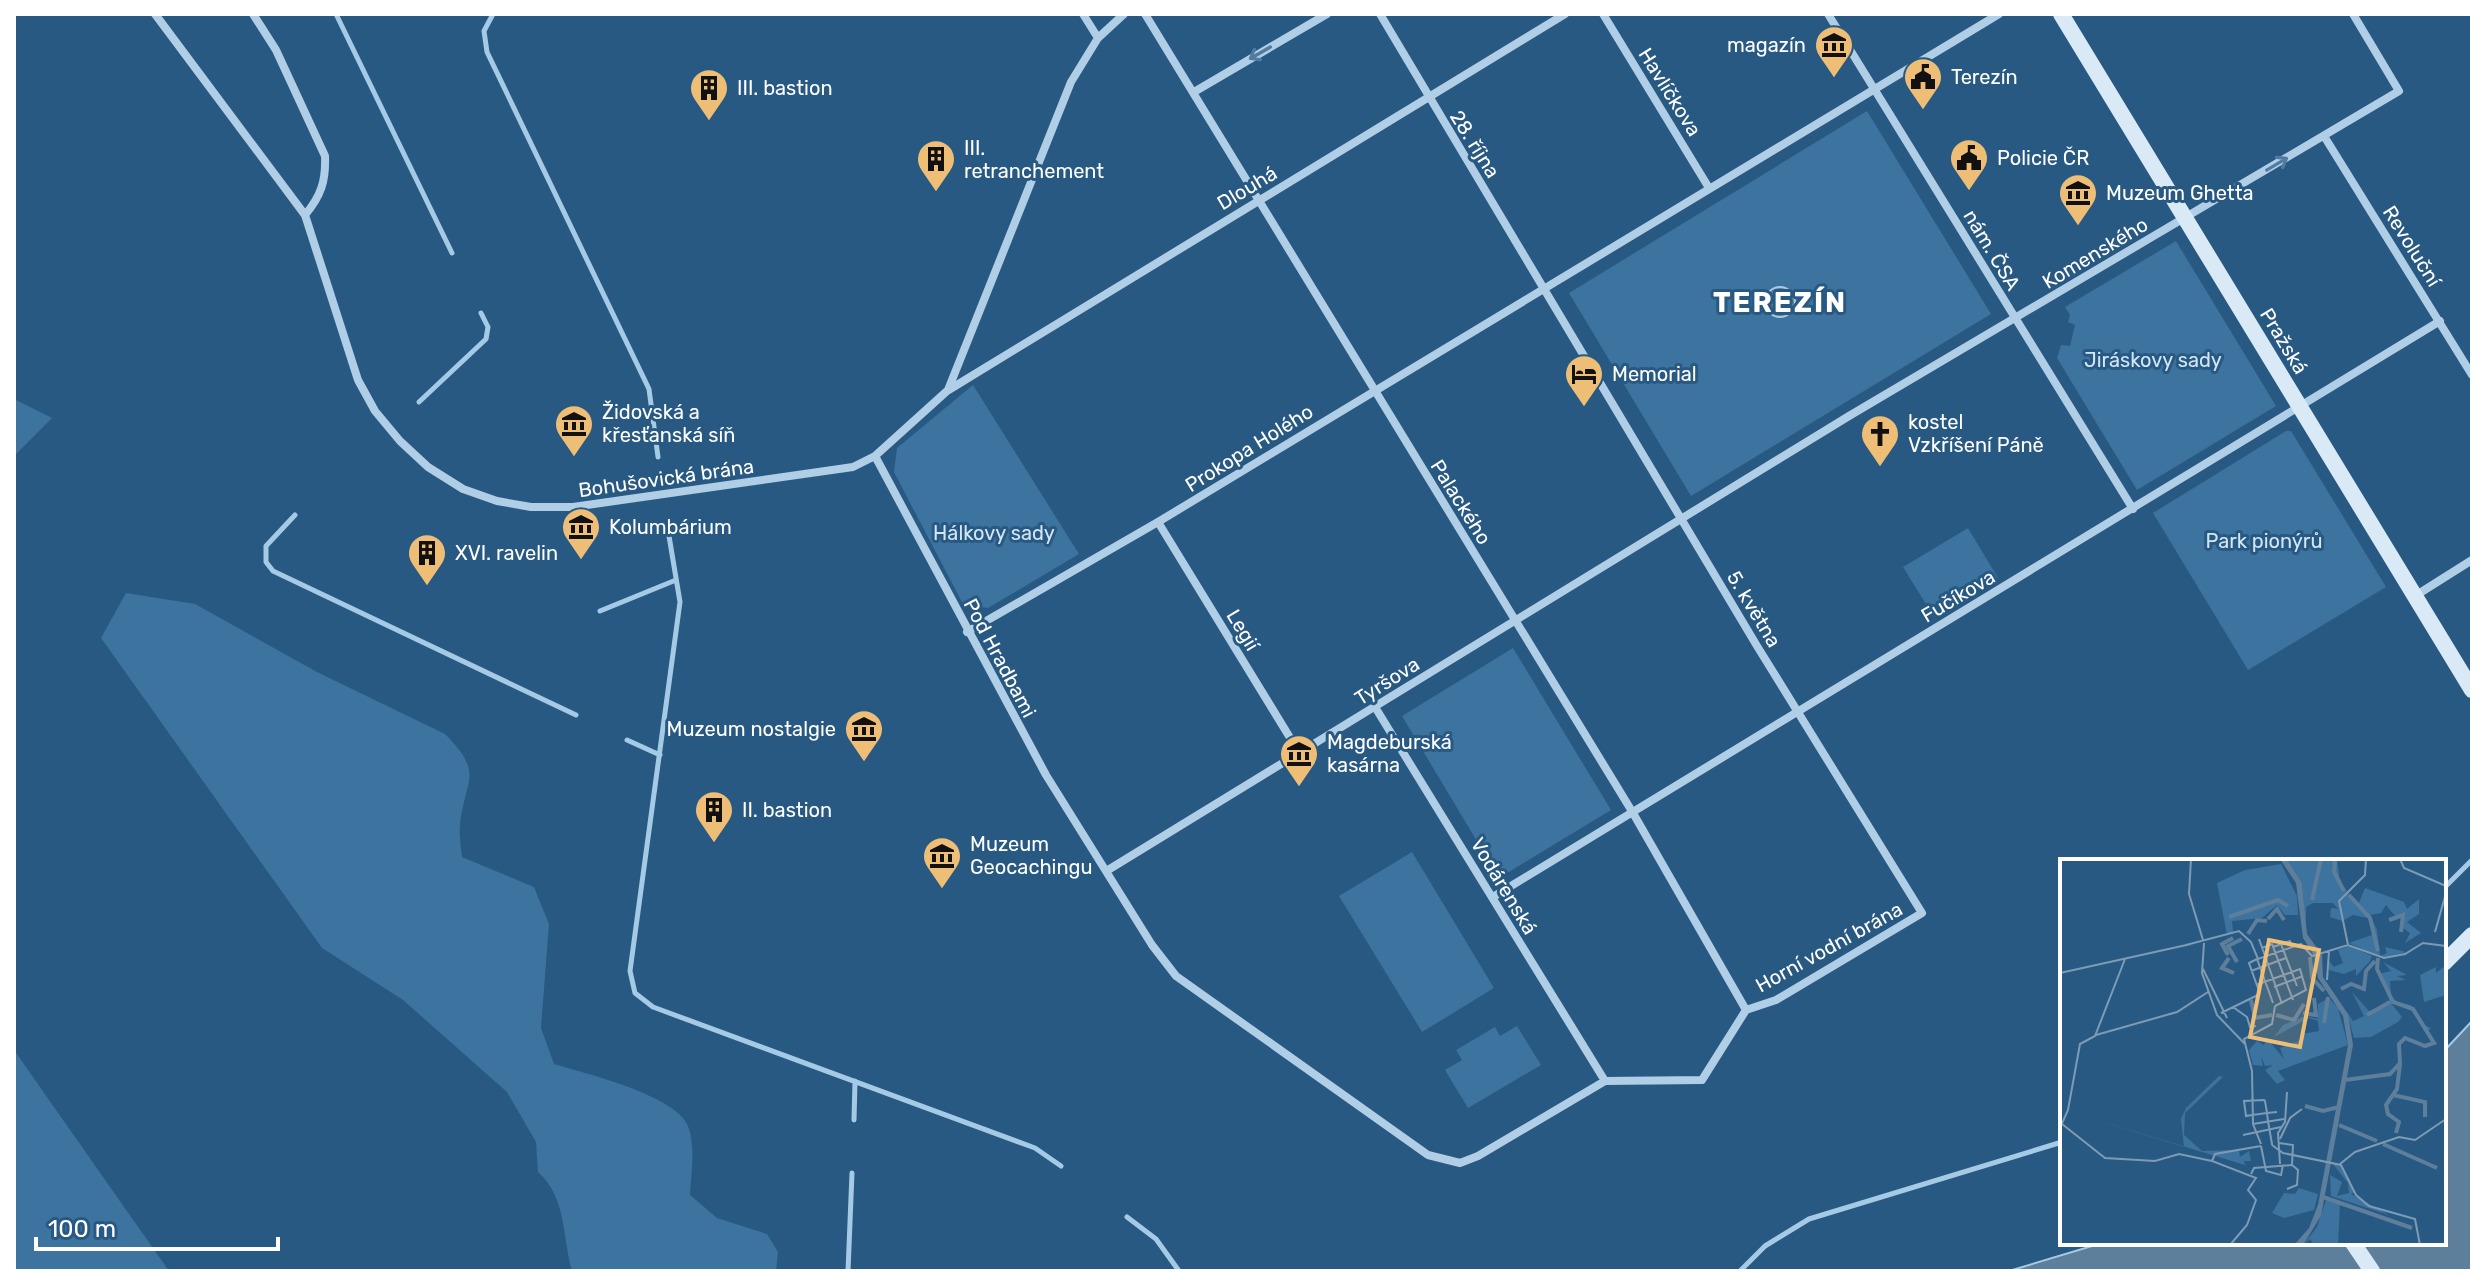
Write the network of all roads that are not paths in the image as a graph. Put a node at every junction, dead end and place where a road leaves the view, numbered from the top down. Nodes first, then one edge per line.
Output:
1 (155, 14) edge
2 (253, 14) edge
3 (1083, 14) edge
4 (1124, 14) edge
5 (1145, 14) edge
6 (1327, 14) edge
7 (1380, 14) edge
8 (1565, 14) edge
9 (1603, 14) edge
10 (1828, 14) edge
11 (1999, 14) edge
12 (2061, 14) edge
13 (2353, 14) edge
14 (1098, 38) junction
15 (1874, 89) junction
16 (1194, 92) junction
17 (1428, 97) junction
18 (2324, 136) junction
19 (1709, 188) junction
20 (1259, 199) junction
21 (305, 215) junction
22 (2185, 218) junction
23 (1546, 289) junction
24 (2014, 320) junction
25 (2440, 321) junction
26 (2472, 375) edge
27 (1373, 390) junction
28 (947, 391) junction
29 (2301, 407) junction
30 (875, 456) junction
31 (2133, 509) junction
32 (1683, 520) junction
33 (1158, 522) junction
34 (2472, 560) edge
35 (2415, 596) junction
36 (1515, 620) junction
37 (967, 632) junction
38 (2472, 690) edge
39 (1375, 707) junction
40 (1799, 713) junction
41 (1300, 754) junction
42 (1633, 813) junction
43 (1108, 870) junction
44 (1493, 897) junction
45 (2472, 935) edge
46 (2446, 961) edge
47 (1746, 1010) junction
48 (1605, 1081) junction
49 (2354, 1245) edge
50 (2372, 1271) edge

1 - 21 street, Bohušovická brána
2 - 21 street
3 - 14 street
4 - 14 street
5 - 16 street, Palackého
6 -> 16 street
7 - 17 street, 28. října
8 - 17 street, Dlouhá
9 - 19 street, Havlíčkova
10 - 15 street, nám. ČSA
11 - 15 street
12 - 22 main road, Pražská
13 - 18 street, Komenského
14 - 28 street
15 - 19 street
15 - 24 street, nám. ČSA
16 - 20 street, Palackého
17 - 20 street, Dlouhá
17 - 23 street, 28. října
22 -> 18 street, Komenského
18 - 25 street, Revoluční
19 - 23 street
20 - 27 street, Palackého
20 - 28 street, Dlouhá
21 - 30 street, Bohušovická brána
22 - 24 street, Komenského
22 - 29 main road, Pražská
23 - 27 street, Prokopa Holého
23 - 32 street
24 - 31 street
24 - 32 street, nám. ČSA
25 - 26 street, Revoluční
25 - 29 street, Fučíkova
27 - 33 street, Prokopa Holého
27 - 36 street, Palackého
28 - 30 street, Dlouhá
29 - 31 street, Fučíkova
29 - 35 main road, Pražská
30 - 37 street, Pod Hradbami
31 - 40 street, Fučíkova
32 - 36 street, Tyršova
32 - 40 street, 5. května
33 - 37 street, Prokopa Holého
33 - 41 street, Legií
34 - 35 street
35 - 38 main road, Pražská
36 - 39 street, Tyršova
36 - 42 street, Palackého
37 - 43 street, Pod Hradbami
39 - 41 street, Tyršova
39 - 44 street, Vodárenská
40 - 42 street, Fučíkova
40 - 47 street, Horní vodní brána
41 - 43 street, Tyršova
42 - 44 street, Fučíkova
42 - 47 street, Palackého
43 - 48 street, Pod Hradbami
44 - 48 street, Vodárenská
45 - 46 main road
47 - 48 street, Horní vodní brána
49 - 50 main road

